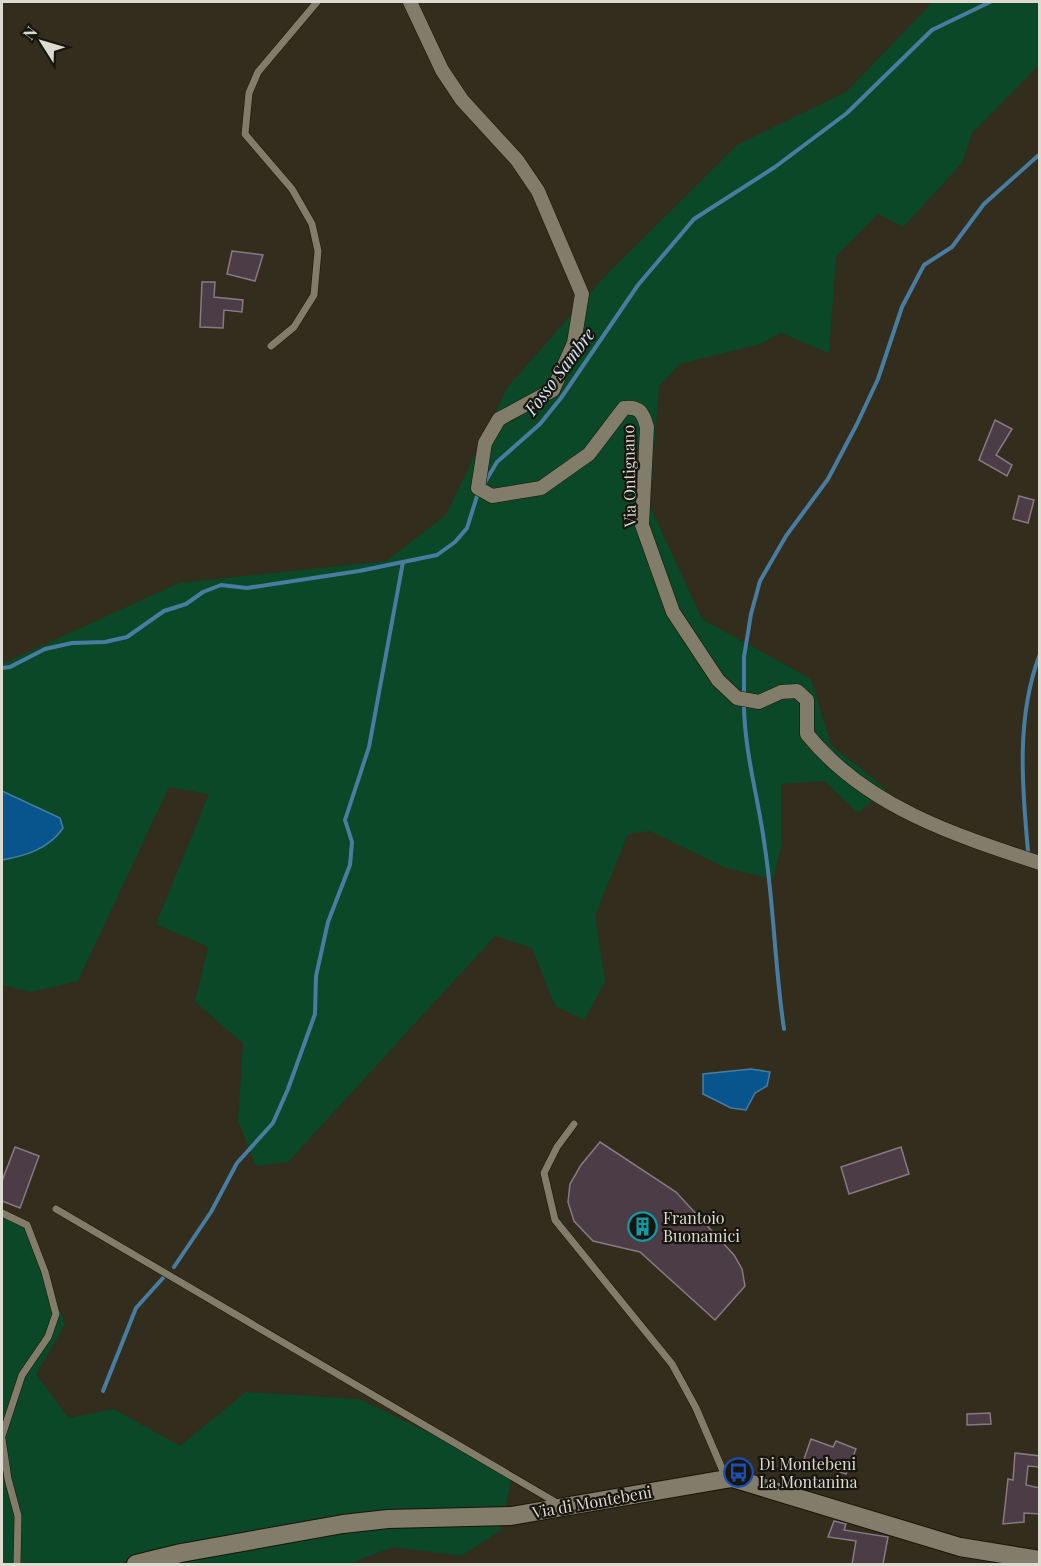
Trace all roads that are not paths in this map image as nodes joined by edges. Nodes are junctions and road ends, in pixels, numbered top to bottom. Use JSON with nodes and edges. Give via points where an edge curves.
{"nodes":[{"id":1,"x":317,"y":2,"type":"edge"},
{"id":2,"x":410,"y":2,"type":"edge"},
{"id":3,"x":271,"y":346,"type":"dead end"},
{"id":4,"x":1040,"y":863,"type":"edge"},
{"id":5,"x":574,"y":1124,"type":"dead end"},
{"id":6,"x":56,"y":1209,"type":"dead end"},
{"id":7,"x":2,"y":1213,"type":"edge"},
{"id":8,"x":2,"y":1437,"type":"edge"},
{"id":9,"x":726,"y":1478,"type":"junction"},
{"id":10,"x":565,"y":1508,"type":"junction"},
{"id":11,"x":1040,"y":1560,"type":"edge"},
{"id":12,"x":16,"y":1564,"type":"edge"},
{"id":13,"x":136,"y":1564,"type":"edge"}],
"edges":[{"from":1,"to":3,"type":"lane","via":[[258,72],[249,93],[245,134],[292,189],[312,225],[318,251],[314,295],[294,327]]},
{"from":2,"to":4,"type":"street","name":"Via Ontignano","via":[[442,70],[462,100],[517,160],[538,191],[582,294],[574,343],[553,390],[500,418],[485,443],[478,488],[492,496],[541,488],[589,454],[624,408],[634,407],[643,412],[648,427],[642,525],[673,612],[718,680],[737,698],[759,702],[781,692],[797,691],[807,700],[807,734],[822,754],[875,796],[956,835]]},
{"from":5,"to":9,"type":"lane","via":[[556,1147],[544,1173],[555,1220],[672,1364]]},
{"from":6,"to":10,"type":"lane"},
{"from":7,"to":8,"type":"lane","via":[[27,1225],[56,1314],[48,1337],[22,1375]]},
{"from":8,"to":12,"type":"lane","via":[[18,1516]]},
{"from":9,"to":10,"type":"street","name":"Via di Montebeni"},
{"from":9,"to":11,"type":"street","name":"Via di Montebeni","via":[[750,1482],[960,1548]]},
{"from":10,"to":13,"type":"street","name":"Via di Montebeni","via":[[511,1516],[388,1519]]}]}
